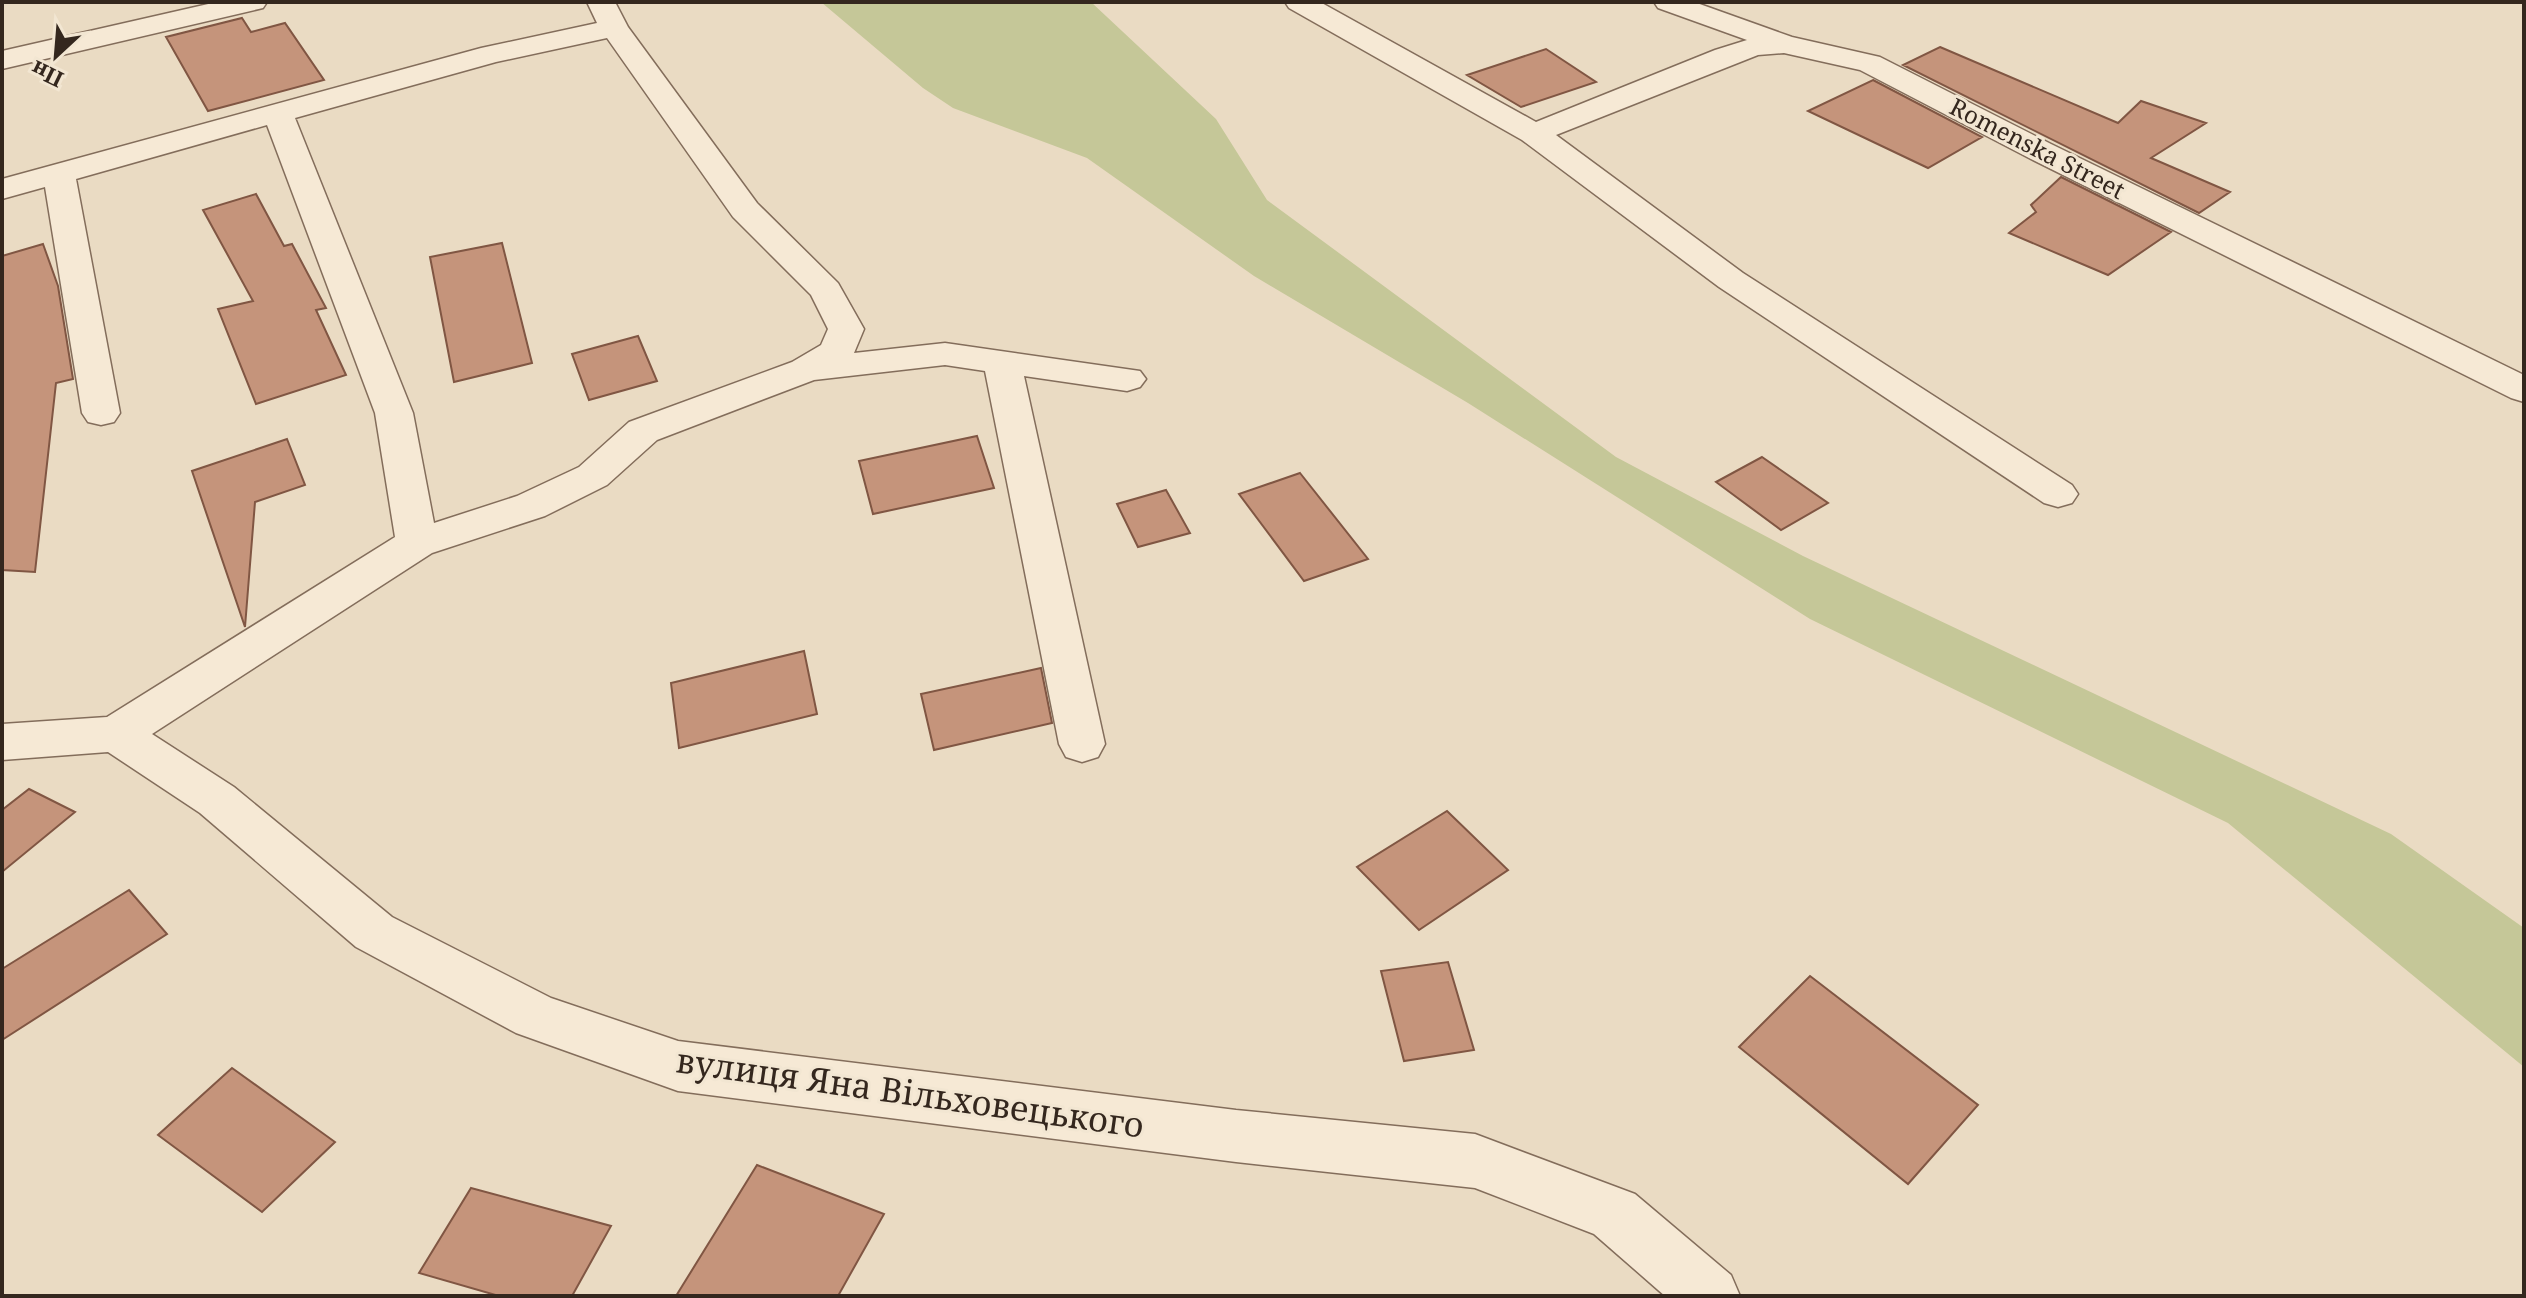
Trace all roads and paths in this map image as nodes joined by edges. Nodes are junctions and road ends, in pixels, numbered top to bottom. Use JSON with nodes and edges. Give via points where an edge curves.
{"nodes":[{"id":1,"x":253,"y":2,"type":"edge"},
{"id":2,"x":1299,"y":2,"type":"edge"},
{"id":3,"x":1668,"y":2,"type":"edge"},
{"id":4,"x":608,"y":15,"type":"edge"},
{"id":5,"x":1784,"y":44,"type":"junction"},
{"id":6,"x":2,"y":60,"type":"edge"},
{"id":7,"x":278,"y":113,"type":"junction"},
{"id":8,"x":1533,"y":133,"type":"junction"},
{"id":9,"x":59,"y":174,"type":"junction"},
{"id":10,"x":2,"y":189,"type":"edge"},
{"id":11,"x":1002,"y":362,"type":"junction"},
{"id":12,"x":805,"y":370,"type":"junction"},
{"id":13,"x":1127,"y":379,"type":"dead end"},
{"id":14,"x":2524,"y":390,"type":"edge"},
{"id":15,"x":101,"y":413,"type":"dead end"},
{"id":16,"x":2058,"y":494,"type":"dead end"},
{"id":17,"x":417,"y":543,"type":"junction"},
{"id":18,"x":116,"y":734,"type":"junction"},
{"id":19,"x":2,"y":742,"type":"edge"},
{"id":20,"x":1082,"y":744,"type":"dead end"},
{"id":21,"x":1710,"y":1296,"type":"edge"}],
"edges":[{"from":1,"to":6,"type":"street"},
{"from":2,"to":8,"type":"street"},
{"from":3,"to":5,"type":"street"},
{"from":4,"to":7,"type":"street","via":[[491,54]]},
{"from":4,"to":12,"type":"street","via":[[745,210],[826,290],[846,329],[837,351]]},
{"from":5,"to":8,"type":"street","name":"Romenska Street","via":[[1725,56]]},
{"from":5,"to":14,"type":"street","name":"Romenska Street","via":[[1870,63]]},
{"from":7,"to":9,"type":"street"},
{"from":7,"to":17,"type":"street","via":[[394,413]]},
{"from":8,"to":16,"type":"street","via":[[1731,280]]},
{"from":9,"to":10,"type":"street"},
{"from":9,"to":15,"type":"street"},
{"from":11,"to":12,"type":"street","via":[[945,354]]},
{"from":11,"to":13,"type":"street"},
{"from":11,"to":20,"type":"street"},
{"from":12,"to":17,"type":"street","via":[[643,431],[593,476],[531,506]]},
{"from":17,"to":18,"type":"street"},
{"from":18,"to":19,"type":"street"},
{"from":18,"to":21,"type":"street","name":"вулиця Яна Вільховецького","via":[[217,800],[374,932],[535,1016],[678,1066],[1475,1161],[1614,1214]]}]}
